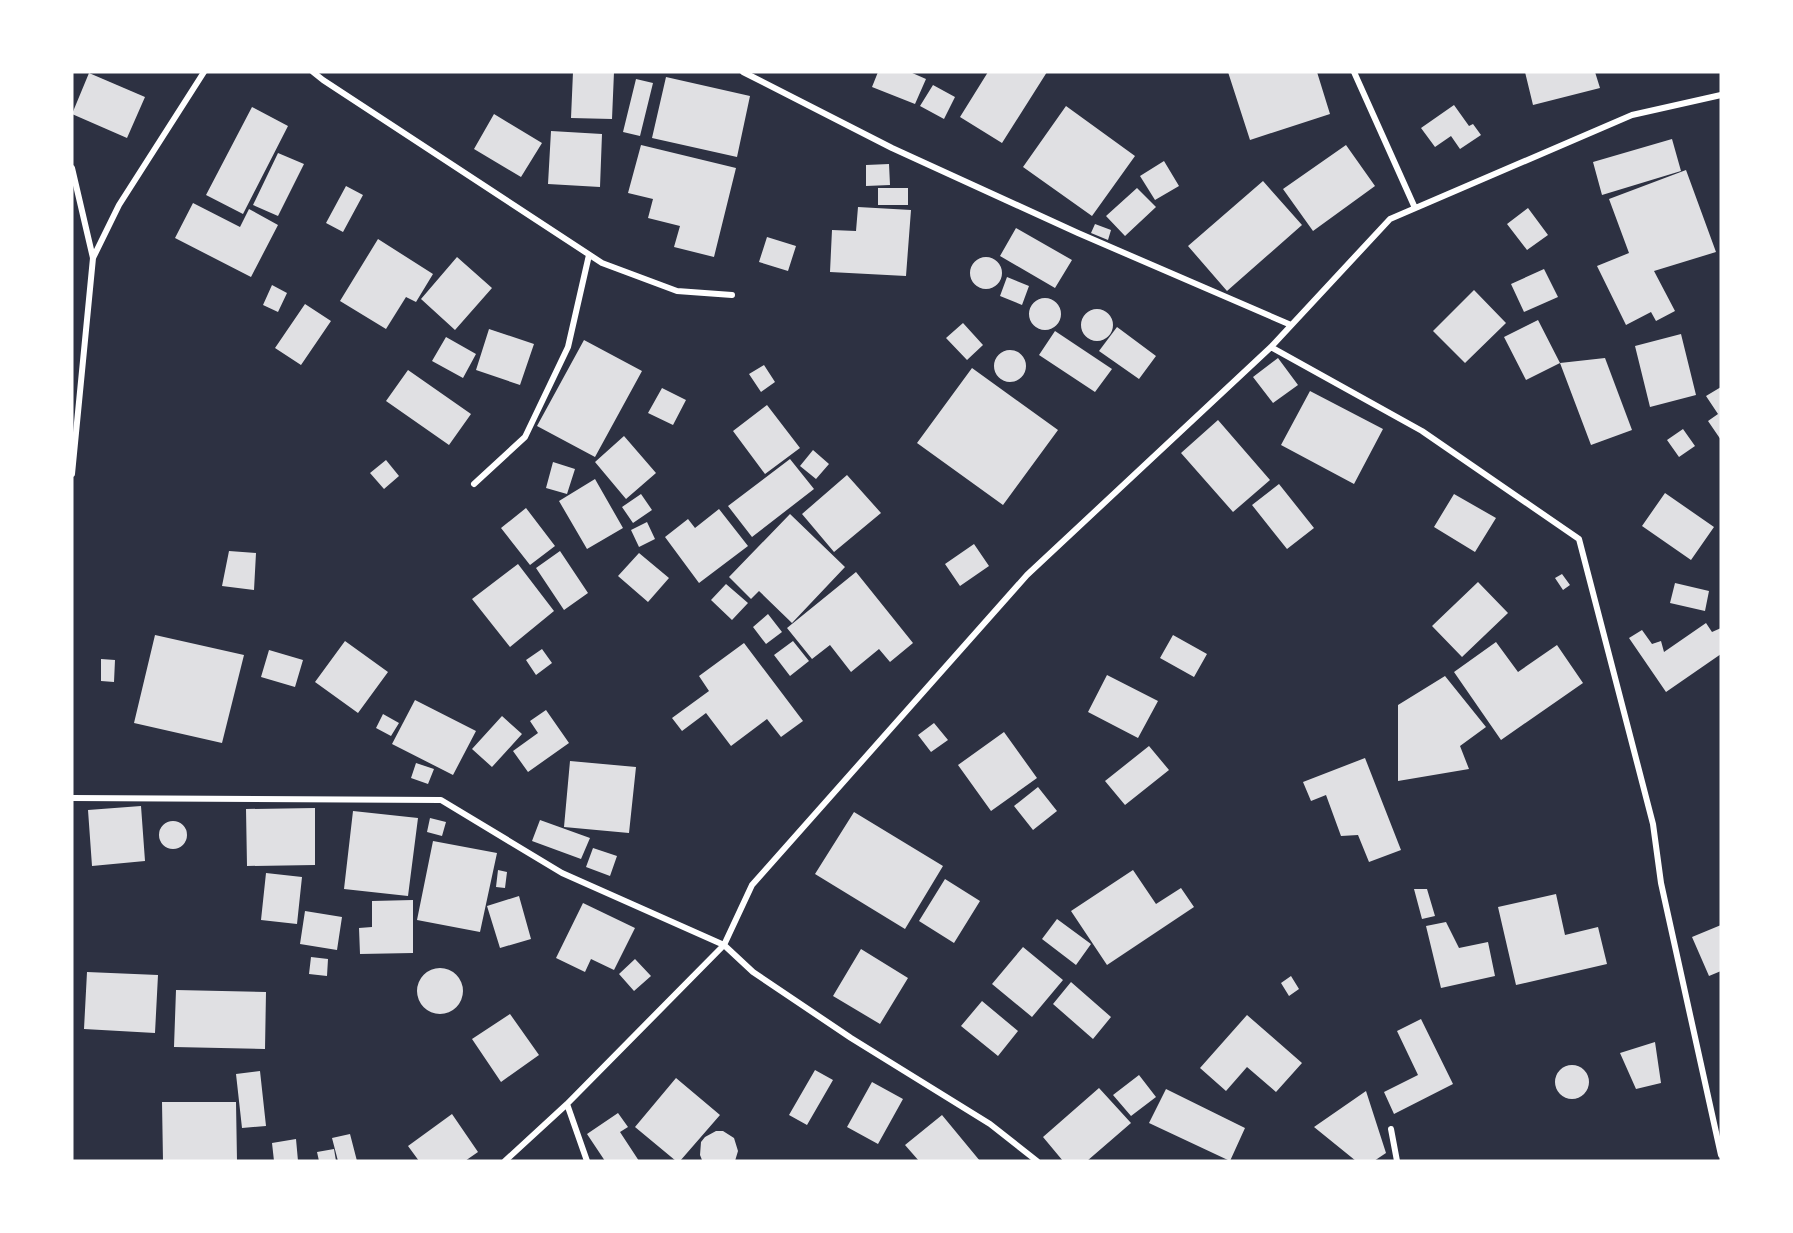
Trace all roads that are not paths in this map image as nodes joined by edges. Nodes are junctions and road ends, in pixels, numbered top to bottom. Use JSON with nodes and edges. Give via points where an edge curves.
{"nodes":[{"id":1,"x":204,"y":72,"type":"edge"},
{"id":2,"x":313,"y":72,"type":"edge"},
{"id":3,"x":743,"y":72,"type":"edge"},
{"id":4,"x":1354,"y":72,"type":"edge"},
{"id":5,"x":1721,"y":95,"type":"edge"},
{"id":6,"x":72,"y":168,"type":"edge"},
{"id":7,"x":1415,"y":207,"type":"junction"},
{"id":8,"x":589,"y":255,"type":"junction"},
{"id":9,"x":93,"y":258,"type":"junction"},
{"id":10,"x":732,"y":295,"type":"dead end"},
{"id":11,"x":1291,"y":325,"type":"junction"},
{"id":12,"x":1270,"y":347,"type":"junction"},
{"id":13,"x":72,"y":474,"type":"edge"},
{"id":14,"x":474,"y":484,"type":"dead end"},
{"id":15,"x":72,"y":798,"type":"edge"},
{"id":16,"x":724,"y":945,"type":"junction"},
{"id":17,"x":567,"y":1104,"type":"junction"},
{"id":18,"x":1390,"y":1129,"type":"dead end"},
{"id":19,"x":1721,"y":1155,"type":"edge"},
{"id":20,"x":505,"y":1161,"type":"edge"},
{"id":21,"x":587,"y":1161,"type":"edge"},
{"id":22,"x":1037,"y":1161,"type":"edge"},
{"id":23,"x":1397,"y":1161,"type":"edge"}],
"edges":[{"from":1,"to":9,"type":"street","via":[[119,205]]},
{"from":2,"to":8,"type":"street"},
{"from":3,"to":11,"type":"street","via":[[903,153]]},
{"from":4,"to":7,"type":"street"},
{"from":5,"to":7,"type":"street","via":[[1632,115]]},
{"from":6,"to":9,"type":"street"},
{"from":7,"to":11,"type":"street","via":[[1390,219]]},
{"from":8,"to":10,"type":"street","via":[[677,291]]},
{"from":8,"to":14,"type":"street","via":[[568,347],[525,437]]},
{"from":9,"to":13,"type":"street"},
{"from":11,"to":12,"type":"street"},
{"from":12,"to":16,"type":"street","via":[[1027,575],[752,885]]},
{"from":12,"to":19,"type":"street","via":[[1422,431],[1579,539],[1653,824],[1661,883]]},
{"from":15,"to":16,"type":"street","via":[[441,800],[562,873]]},
{"from":16,"to":17,"type":"street"},
{"from":16,"to":22,"type":"street","via":[[753,972],[990,1124]]},
{"from":17,"to":20,"type":"street"},
{"from":17,"to":21,"type":"street"},
{"from":18,"to":23,"type":"street"}]}
